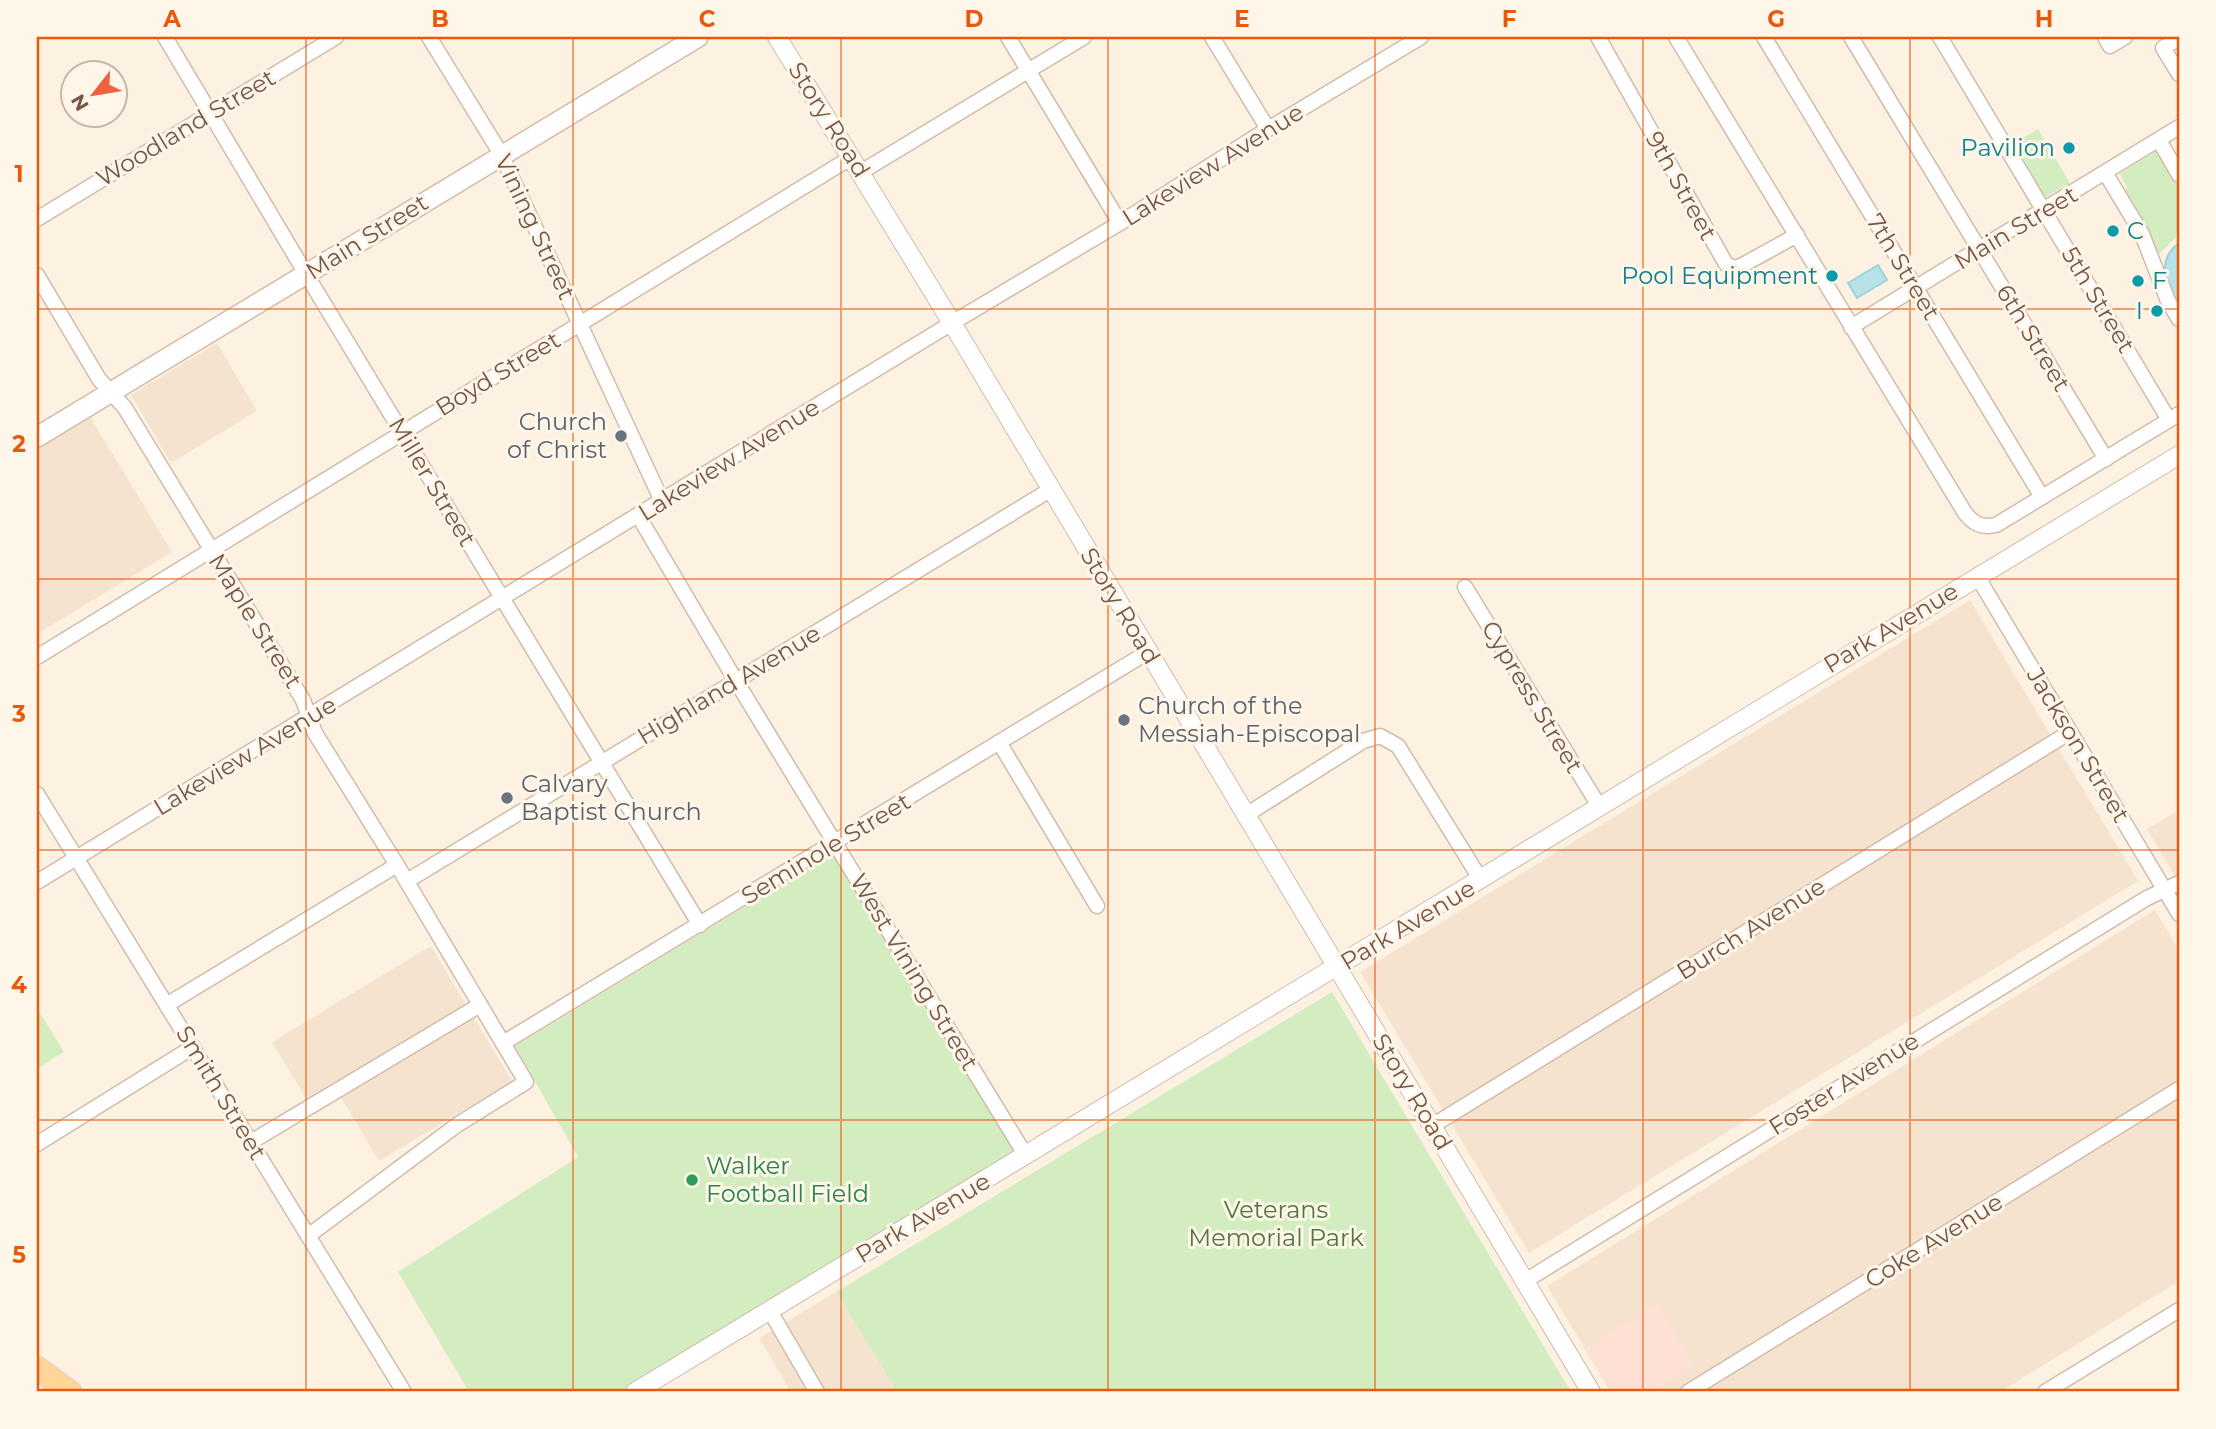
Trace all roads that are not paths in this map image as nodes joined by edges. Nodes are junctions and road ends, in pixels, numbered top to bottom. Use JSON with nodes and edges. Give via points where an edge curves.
{"nodes":[{"id":1,"x":165,"y":37,"type":"edge"},
{"id":2,"x":336,"y":37,"type":"edge"},
{"id":3,"x":429,"y":37,"type":"edge"},
{"id":4,"x":698,"y":37,"type":"edge"},
{"id":5,"x":777,"y":37,"type":"edge"},
{"id":6,"x":1008,"y":37,"type":"edge"},
{"id":7,"x":1084,"y":37,"type":"edge"},
{"id":8,"x":1212,"y":37,"type":"edge"},
{"id":9,"x":1421,"y":37,"type":"edge"},
{"id":10,"x":1598,"y":37,"type":"edge"},
{"id":11,"x":1676,"y":37,"type":"edge"},
{"id":12,"x":1764,"y":37,"type":"edge"},
{"id":13,"x":1851,"y":37,"type":"edge"},
{"id":14,"x":1940,"y":37,"type":"edge"},
{"id":15,"x":2125,"y":37,"type":"edge"},
{"id":16,"x":2179,"y":38,"type":"edge"},
{"id":17,"x":2107,"y":41,"type":"edge"},
{"id":18,"x":1028,"y":69,"type":"junction"},
{"id":19,"x":2179,"y":74,"type":"edge"},
{"id":20,"x":210,"y":113,"type":"junction"},
{"id":21,"x":2179,"y":127,"type":"edge"},
{"id":22,"x":1268,"y":129,"type":"junction"},
{"id":23,"x":2159,"y":140,"type":"junction"},
{"id":24,"x":501,"y":154,"type":"junction"},
{"id":25,"x":857,"y":164,"type":"junction"},
{"id":26,"x":2106,"y":174,"type":"junction"},
{"id":27,"x":2179,"y":175,"type":"edge"},
{"id":28,"x":2045,"y":211,"type":"junction"},
{"id":29,"x":37,"y":219,"type":"edge"},
{"id":30,"x":1120,"y":223,"type":"junction"},
{"id":31,"x":1797,"y":235,"type":"junction"},
{"id":32,"x":1980,"y":250,"type":"junction"},
{"id":33,"x":306,"y":274,"type":"junction"},
{"id":34,"x":37,"y":275,"type":"edge"},
{"id":35,"x":1916,"y":289,"type":"junction"},
{"id":36,"x":2179,"y":319,"type":"edge"},
{"id":37,"x":952,"y":323,"type":"junction"},
{"id":38,"x":581,"y":324,"type":"junction"},
{"id":39,"x":1851,"y":327,"type":"junction"},
{"id":40,"x":110,"y":392,"type":"junction"},
{"id":41,"x":2174,"y":417,"type":"edge"},
{"id":42,"x":401,"y":432,"type":"junction"},
{"id":43,"x":37,"y":437,"type":"edge"},
{"id":44,"x":2179,"y":455,"type":"edge"},
{"id":45,"x":2106,"y":459,"type":"junction"},
{"id":46,"x":1051,"y":490,"type":"junction"},
{"id":47,"x":2042,"y":497,"type":"junction"},
{"id":48,"x":662,"y":501,"type":"junction"},
{"id":49,"x":639,"y":517,"type":"junction"},
{"id":50,"x":211,"y":550,"type":"junction"},
{"id":51,"x":1976,"y":576,"type":"junction"},
{"id":52,"x":1465,"y":587,"type":"dead end"},
{"id":53,"x":503,"y":598,"type":"junction"},
{"id":54,"x":1147,"y":652,"type":"junction"},
{"id":55,"x":37,"y":657,"type":"edge"},
{"id":56,"x":736,"y":681,"type":"junction"},
{"id":57,"x":309,"y":717,"type":"junction"},
{"id":58,"x":2070,"y":732,"type":"junction"},
{"id":59,"x":999,"y":743,"type":"junction"},
{"id":60,"x":602,"y":762,"type":"junction"},
{"id":61,"x":37,"y":794,"type":"edge"},
{"id":62,"x":1599,"y":806,"type":"junction"},
{"id":63,"x":1246,"y":815,"type":"junction"},
{"id":64,"x":835,"y":843,"type":"junction"},
{"id":65,"x":76,"y":859,"type":"junction"},
{"id":66,"x":397,"y":865,"type":"junction"},
{"id":67,"x":1481,"y":880,"type":"junction"},
{"id":68,"x":407,"y":881,"type":"junction"},
{"id":69,"x":37,"y":882,"type":"edge"},
{"id":70,"x":2179,"y":883,"type":"edge"},
{"id":71,"x":2165,"y":890,"type":"junction"},
{"id":72,"x":1097,"y":906,"type":"dead end"},
{"id":73,"x":2179,"y":914,"type":"edge"},
{"id":74,"x":700,"y":926,"type":"junction"},
{"id":75,"x":1337,"y":967,"type":"junction"},
{"id":76,"x":168,"y":1004,"type":"junction"},
{"id":77,"x":481,"y":1005,"type":"junction"},
{"id":78,"x":503,"y":1043,"type":"junction"},
{"id":79,"x":193,"y":1047,"type":"junction"},
{"id":80,"x":2179,"y":1089,"type":"edge"},
{"id":81,"x":1432,"y":1126,"type":"junction"},
{"id":82,"x":251,"y":1142,"type":"junction"},
{"id":83,"x":37,"y":1144,"type":"edge"},
{"id":84,"x":1026,"y":1156,"type":"junction"},
{"id":85,"x":308,"y":1236,"type":"junction"},
{"id":86,"x":1525,"y":1281,"type":"junction"},
{"id":87,"x":2179,"y":1310,"type":"edge"},
{"id":88,"x":770,"y":1311,"type":"junction"},
{"id":89,"x":37,"y":1368,"type":"edge"},
{"id":90,"x":70,"y":1392,"type":"edge"},
{"id":91,"x":404,"y":1392,"type":"edge"},
{"id":92,"x":635,"y":1392,"type":"edge"},
{"id":93,"x":817,"y":1392,"type":"edge"},
{"id":94,"x":1591,"y":1392,"type":"edge"},
{"id":95,"x":1688,"y":1392,"type":"edge"},
{"id":96,"x":2045,"y":1392,"type":"edge"}],
"edges":[{"from":1,"to":20,"type":"street","name":"Miller Street"},
{"from":2,"to":20,"type":"street","name":"Woodland Street"},
{"from":3,"to":24,"type":"street","name":"Vining Street"},
{"from":4,"to":24,"type":"main road","name":"Main Street"},
{"from":5,"to":25,"type":"street","name":"Story Road"},
{"from":6,"to":18,"type":"street"},
{"from":7,"to":18,"type":"street","name":"Boyd Street"},
{"from":8,"to":22,"type":"street"},
{"from":9,"to":22,"type":"street","name":"Lakeview Avenue"},
{"from":10,"to":31,"type":"street","name":"9th Street","via":[[1726,264],[1741,266]]},
{"from":11,"to":31,"type":"street"},
{"from":12,"to":35,"type":"street","name":"7th Street"},
{"from":13,"to":32,"type":"street","name":"6th Street"},
{"from":14,"to":28,"type":"street","name":"5th Street"},
{"from":15,"to":17,"type":"street"},
{"from":16,"to":19,"type":"street","via":[[2163,48]]},
{"from":18,"to":25,"type":"street","name":"Boyd Street"},
{"from":18,"to":30,"type":"street"},
{"from":20,"to":29,"type":"street","name":"Woodland Street"},
{"from":20,"to":33,"type":"street","name":"Miller Street"},
{"from":21,"to":23,"type":"street","name":"Main Street"},
{"from":22,"to":30,"type":"street","name":"Lakeview Avenue"},
{"from":23,"to":26,"type":"street","name":"Main Street"},
{"from":23,"to":27,"type":"street"},
{"from":24,"to":33,"type":"main road","name":"Main Street"},
{"from":24,"to":38,"type":"street","name":"Vining Street"},
{"from":25,"to":37,"type":"street","name":"Story Road"},
{"from":25,"to":38,"type":"street","name":"Boyd Street"},
{"from":26,"to":28,"type":"street","name":"Main Street"},
{"from":26,"to":36,"type":"street","via":[[2142,234]]},
{"from":28,"to":32,"type":"street","name":"Main Street"},
{"from":28,"to":41,"type":"street","name":"5th Street"},
{"from":30,"to":37,"type":"street","name":"Lakeview Avenue"},
{"from":31,"to":39,"type":"street"},
{"from":32,"to":35,"type":"street","name":"Main Street"},
{"from":32,"to":45,"type":"street","name":"6th Street"},
{"from":33,"to":40,"type":"main road","name":"Main Street"},
{"from":33,"to":42,"type":"street","name":"Miller Street"},
{"from":34,"to":40,"type":"street","name":"Maple Street"},
{"from":35,"to":39,"type":"street","name":"Main Street"},
{"from":35,"to":47,"type":"street","name":"7th Street"},
{"from":37,"to":46,"type":"street","name":"Story Road"},
{"from":37,"to":48,"type":"street","name":"Lakeview Avenue"},
{"from":38,"to":42,"type":"street","name":"Boyd Street"},
{"from":38,"to":48,"type":"street","name":"Vining Street"},
{"from":39,"to":47,"type":"street","via":[[1971,521],[1979,526],[1996,525]]},
{"from":40,"to":43,"type":"main road","name":"Main Street"},
{"from":40,"to":50,"type":"street","name":"Maple Street","via":[[125,408]]},
{"from":41,"to":45,"type":"street"},
{"from":42,"to":50,"type":"street","name":"Boyd Street"},
{"from":42,"to":53,"type":"street","name":"Miller Street"},
{"from":44,"to":51,"type":"street","name":"Park Avenue"},
{"from":45,"to":47,"type":"street"},
{"from":46,"to":54,"type":"street","name":"Story Road"},
{"from":46,"to":56,"type":"street","name":"Highland Avenue"},
{"from":48,"to":49,"type":"street","name":"Lakeview Avenue"},
{"from":49,"to":53,"type":"street","name":"Lakeview Avenue"},
{"from":49,"to":56,"type":"street"},
{"from":50,"to":55,"type":"street","name":"Boyd Street"},
{"from":50,"to":57,"type":"street","name":"Maple Street"},
{"from":51,"to":58,"type":"street","name":"Jackson Street"},
{"from":51,"to":62,"type":"street","name":"Park Avenue"},
{"from":52,"to":62,"type":"street","name":"Cypress Street"},
{"from":53,"to":57,"type":"street","name":"Lakeview Avenue"},
{"from":53,"to":60,"type":"street","name":"Miller Street"},
{"from":54,"to":59,"type":"street","name":"Seminole Street"},
{"from":54,"to":63,"type":"street","name":"Story Road"},
{"from":56,"to":60,"type":"street","name":"Highland Avenue"},
{"from":56,"to":64,"type":"street","name":"West Vining Street"},
{"from":57,"to":65,"type":"street","name":"Lakeview Avenue"},
{"from":57,"to":66,"type":"street","name":"Maple Street","via":[[314,733]]},
{"from":58,"to":71,"type":"street","name":"Jackson Street"},
{"from":58,"to":81,"type":"street","name":"Burch Avenue"},
{"from":59,"to":64,"type":"street","name":"Seminole Street"},
{"from":59,"to":72,"type":"street"},
{"from":60,"to":68,"type":"street","name":"Highland Avenue"},
{"from":60,"to":74,"type":"street","name":"Miller Street"},
{"from":61,"to":65,"type":"street","name":"Smith Street"},
{"from":62,"to":67,"type":"street","name":"Park Avenue"},
{"from":63,"to":67,"type":"street","via":[[1363,741],[1380,736],[1398,746]]},
{"from":63,"to":75,"type":"street","name":"Story Road"},
{"from":64,"to":74,"type":"street","name":"Seminole Street"},
{"from":64,"to":84,"type":"street","name":"West Vining Street"},
{"from":65,"to":69,"type":"street","name":"Lakeview Avenue"},
{"from":65,"to":76,"type":"street","name":"Smith Street"},
{"from":66,"to":68,"type":"street","name":"Maple Street"},
{"from":66,"to":76,"type":"street"},
{"from":67,"to":75,"type":"street","name":"Park Avenue"},
{"from":68,"to":77,"type":"street","name":"Maple Street"},
{"from":70,"to":71,"type":"street","name":"Foster Avenue"},
{"from":71,"to":73,"type":"street","name":"Jackson Street"},
{"from":71,"to":86,"type":"street","name":"Foster Avenue"},
{"from":74,"to":78,"type":"street","name":"Seminole Street"},
{"from":75,"to":81,"type":"street","name":"Story Road"},
{"from":75,"to":84,"type":"street","name":"Park Avenue"},
{"from":76,"to":79,"type":"street","name":"Smith Street"},
{"from":77,"to":78,"type":"street","name":"Maple Street"},
{"from":77,"to":82,"type":"street"},
{"from":78,"to":85,"type":"street","name":"Maple Street","via":[[526,1082],[457,1125]]},
{"from":79,"to":82,"type":"street","name":"Smith Street"},
{"from":79,"to":83,"type":"street"},
{"from":80,"to":95,"type":"street","name":"Coke Avenue"},
{"from":81,"to":86,"type":"street","name":"Story Road"},
{"from":82,"to":85,"type":"street","name":"Smith Street"},
{"from":84,"to":88,"type":"street","name":"Park Avenue"},
{"from":85,"to":91,"type":"street","name":"Smith Street"},
{"from":86,"to":94,"type":"street","name":"Story Road"},
{"from":87,"to":96,"type":"street"},
{"from":88,"to":92,"type":"street","name":"Park Avenue"},
{"from":88,"to":93,"type":"street"},
{"from":89,"to":90,"type":"main road"}]}
